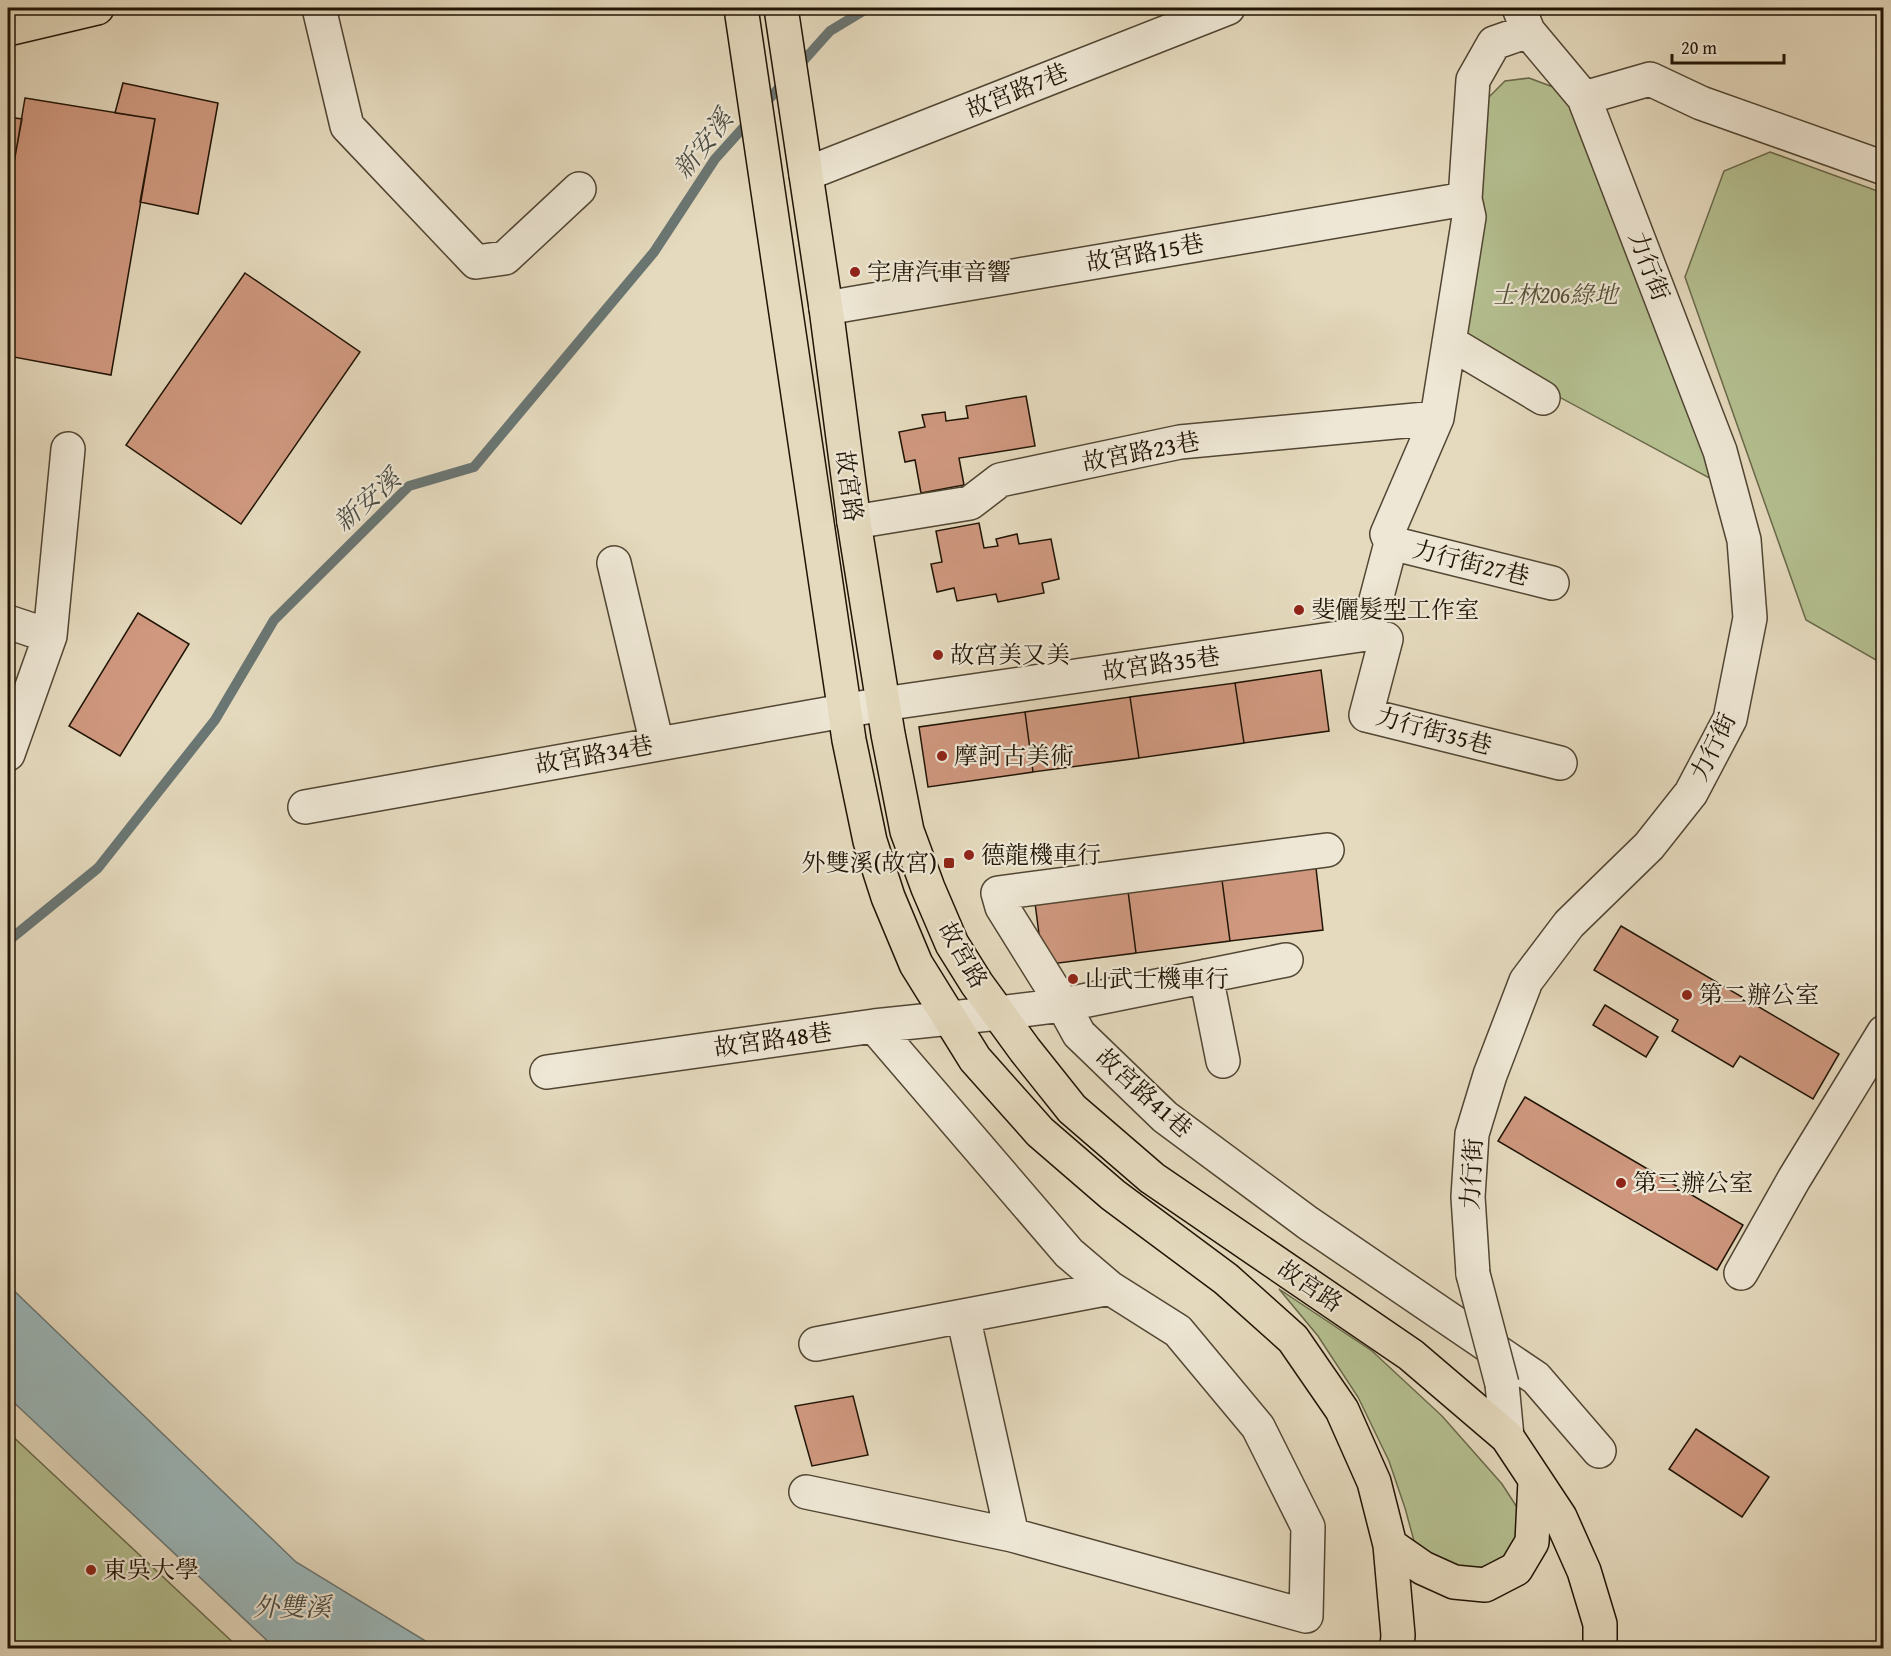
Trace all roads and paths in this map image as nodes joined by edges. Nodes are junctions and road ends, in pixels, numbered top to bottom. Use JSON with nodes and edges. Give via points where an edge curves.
{"nodes":[{"id":1,"x":97,"y":8,"type":"edge"},
{"id":2,"x":319,"y":8,"type":"edge"},
{"id":3,"x":741,"y":8,"type":"edge"},
{"id":4,"x":781,"y":8,"type":"edge"},
{"id":5,"x":1228,"y":8,"type":"edge"},
{"id":6,"x":1524,"y":20,"type":"edge"},
{"id":7,"x":8,"y":29,"type":"edge"},
{"id":8,"x":1584,"y":98,"type":"junction"},
{"id":9,"x":1884,"y":168,"type":"edge"},
{"id":10,"x":806,"y":174,"type":"junction"},
{"id":11,"x":579,"y":189,"type":"dead end"},
{"id":12,"x":1465,"y":199,"type":"junction"},
{"id":13,"x":826,"y":308,"type":"junction"},
{"id":14,"x":1449,"y":342,"type":"junction"},
{"id":15,"x":1543,"y":398,"type":"dead end"},
{"id":16,"x":1437,"y":418,"type":"junction"},
{"id":17,"x":68,"y":449,"type":"dead end"},
{"id":18,"x":854,"y":522,"type":"junction"},
{"id":19,"x":1391,"y":543,"type":"junction"},
{"id":20,"x":614,"y":563,"type":"dead end"},
{"id":21,"x":1552,"y":583,"type":"dead end"},
{"id":22,"x":8,"y":622,"type":"edge"},
{"id":23,"x":1367,"y":634,"type":"junction"},
{"id":24,"x":51,"y":636,"type":"junction"},
{"id":25,"x":883,"y":704,"type":"junction"},
{"id":26,"x":845,"y":711,"type":"junction"},
{"id":27,"x":657,"y":744,"type":"junction"},
{"id":28,"x":8,"y":754,"type":"edge"},
{"id":29,"x":1560,"y":763,"type":"dead end"},
{"id":30,"x":305,"y":807,"type":"dead end"},
{"id":31,"x":1327,"y":850,"type":"dead end"},
{"id":32,"x":1286,"y":960,"type":"dead end"},
{"id":33,"x":1206,"y":976,"type":"junction"},
{"id":34,"x":1063,"y":1005,"type":"junction"},
{"id":35,"x":999,"y":1013,"type":"junction"},
{"id":36,"x":949,"y":1017,"type":"junction"},
{"id":37,"x":874,"y":1026,"type":"junction"},
{"id":38,"x":1884,"y":1032,"type":"edge"},
{"id":39,"x":1223,"y":1061,"type":"dead end"},
{"id":40,"x":547,"y":1072,"type":"dead end"},
{"id":41,"x":1741,"y":1273,"type":"dead end"},
{"id":42,"x":1110,"y":1288,"type":"junction"},
{"id":43,"x":963,"y":1316,"type":"junction"},
{"id":44,"x":816,"y":1344,"type":"dead end"},
{"id":45,"x":1507,"y":1437,"type":"junction"},
{"id":46,"x":1599,"y":1451,"type":"dead end"},
{"id":47,"x":1535,"y":1481,"type":"junction"},
{"id":48,"x":806,"y":1491,"type":"dead end"},
{"id":49,"x":1012,"y":1535,"type":"junction"},
{"id":50,"x":1390,"y":1545,"type":"junction"},
{"id":51,"x":1397,"y":1648,"type":"edge"},
{"id":52,"x":1600,"y":1648,"type":"edge"}],
"edges":[{"from":1,"to":7,"type":"main road"},
{"from":2,"to":11,"type":"street","via":[[347,126],[476,262],[505,258]]},
{"from":3,"to":26,"type":"main road","name":"故宮路"},
{"from":4,"to":10,"type":"main road","name":"故宮路"},
{"from":5,"to":10,"type":"street","name":"故宮路7巷"},
{"from":6,"to":8,"type":"street","name":"力行街"},
{"from":6,"to":12,"type":"street","name":"力行街","via":[[1494,43],[1473,80]]},
{"from":8,"to":9,"type":"street","via":[[1650,79],[1701,103]]},
{"from":8,"to":45,"type":"street","name":"力行街","bridge":true,"via":[[1720,451],[1744,540],[1750,618],[1730,719],[1691,793],[1649,846],[1569,924],[1526,981],[1472,1134],[1468,1197],[1473,1274],[1502,1384]]},
{"from":10,"to":13,"type":"main road","name":"故宮路"},
{"from":12,"to":13,"type":"street","name":"故宮路15巷"},
{"from":12,"to":14,"type":"street","name":"力行街","via":[[1469,217]]},
{"from":13,"to":18,"type":"main road","name":"故宮路"},
{"from":14,"to":15,"type":"street"},
{"from":14,"to":16,"type":"street","name":"力行街"},
{"from":16,"to":18,"type":"street","name":"故宮路23巷","via":[[1180,442],[1000,480],[970,503]]},
{"from":16,"to":19,"type":"street","name":"力行街","via":[[1387,534]]},
{"from":17,"to":24,"type":"street"},
{"from":18,"to":25,"type":"main road","name":"故宮路"},
{"from":19,"to":21,"type":"street","name":"力行街27巷"},
{"from":19,"to":23,"type":"street","name":"力行街"},
{"from":20,"to":27,"type":"street"},
{"from":22,"to":24,"type":"street"},
{"from":23,"to":25,"type":"street","name":"故宮路35巷"},
{"from":23,"to":29,"type":"street","name":"力行街35巷","via":[[1386,639],[1366,716]]},
{"from":24,"to":28,"type":"street"},
{"from":25,"to":26,"type":"street","name":"故宮路34巷"},
{"from":25,"to":35,"type":"main road","name":"故宮路","via":[[908,831],[928,888],[952,944]]},
{"from":26,"to":27,"type":"street","name":"故宮路34巷"},
{"from":26,"to":36,"type":"main road","name":"故宮路","via":[[870,841],[888,897],[916,964]]},
{"from":27,"to":30,"type":"street","name":"故宮路34巷"},
{"from":31,"to":34,"type":"street","name":"故宮路41巷","via":[[998,893],[1002,907]]},
{"from":32,"to":33,"type":"street","name":"故宮路48巷"},
{"from":33,"to":34,"type":"street","name":"故宮路48巷"},
{"from":33,"to":39,"type":"street"},
{"from":34,"to":35,"type":"street","name":"故宮路48巷"},
{"from":34,"to":46,"type":"street","name":"故宮路41巷","via":[[1079,1034],[1165,1117],[1308,1223],[1536,1378]]},
{"from":35,"to":36,"type":"street","name":"故宮路48巷"},
{"from":35,"to":45,"type":"main road","name":"故宮路","via":[[1072,1109],[1152,1178],[1411,1355]]},
{"from":36,"to":37,"type":"street","name":"故宮路48巷"},
{"from":36,"to":50,"type":"main road","name":"故宮路","via":[[975,1059],[1040,1132],[1113,1195],[1226,1279],[1293,1339],[1341,1410],[1374,1482]]},
{"from":37,"to":40,"type":"street","name":"故宮路48巷"},
{"from":37,"to":42,"type":"street","via":[[1069,1253]]},
{"from":38,"to":41,"type":"street"},
{"from":42,"to":43,"type":"street"},
{"from":42,"to":49,"type":"street","via":[[1178,1330],[1258,1427],[1308,1527],[1306,1616]]},
{"from":43,"to":44,"type":"street"},
{"from":43,"to":49,"type":"street"},
{"from":45,"to":47,"type":"main road","name":"故宮路"},
{"from":47,"to":50,"type":"main road","via":[[1532,1542],[1516,1569],[1485,1585],[1454,1582],[1423,1568]]},
{"from":47,"to":52,"type":"main road","name":"故宮路","via":[[1560,1517],[1584,1571],[1600,1624]]},
{"from":48,"to":49,"type":"street"},
{"from":50,"to":51,"type":"main road","name":"故宮路"}]}
